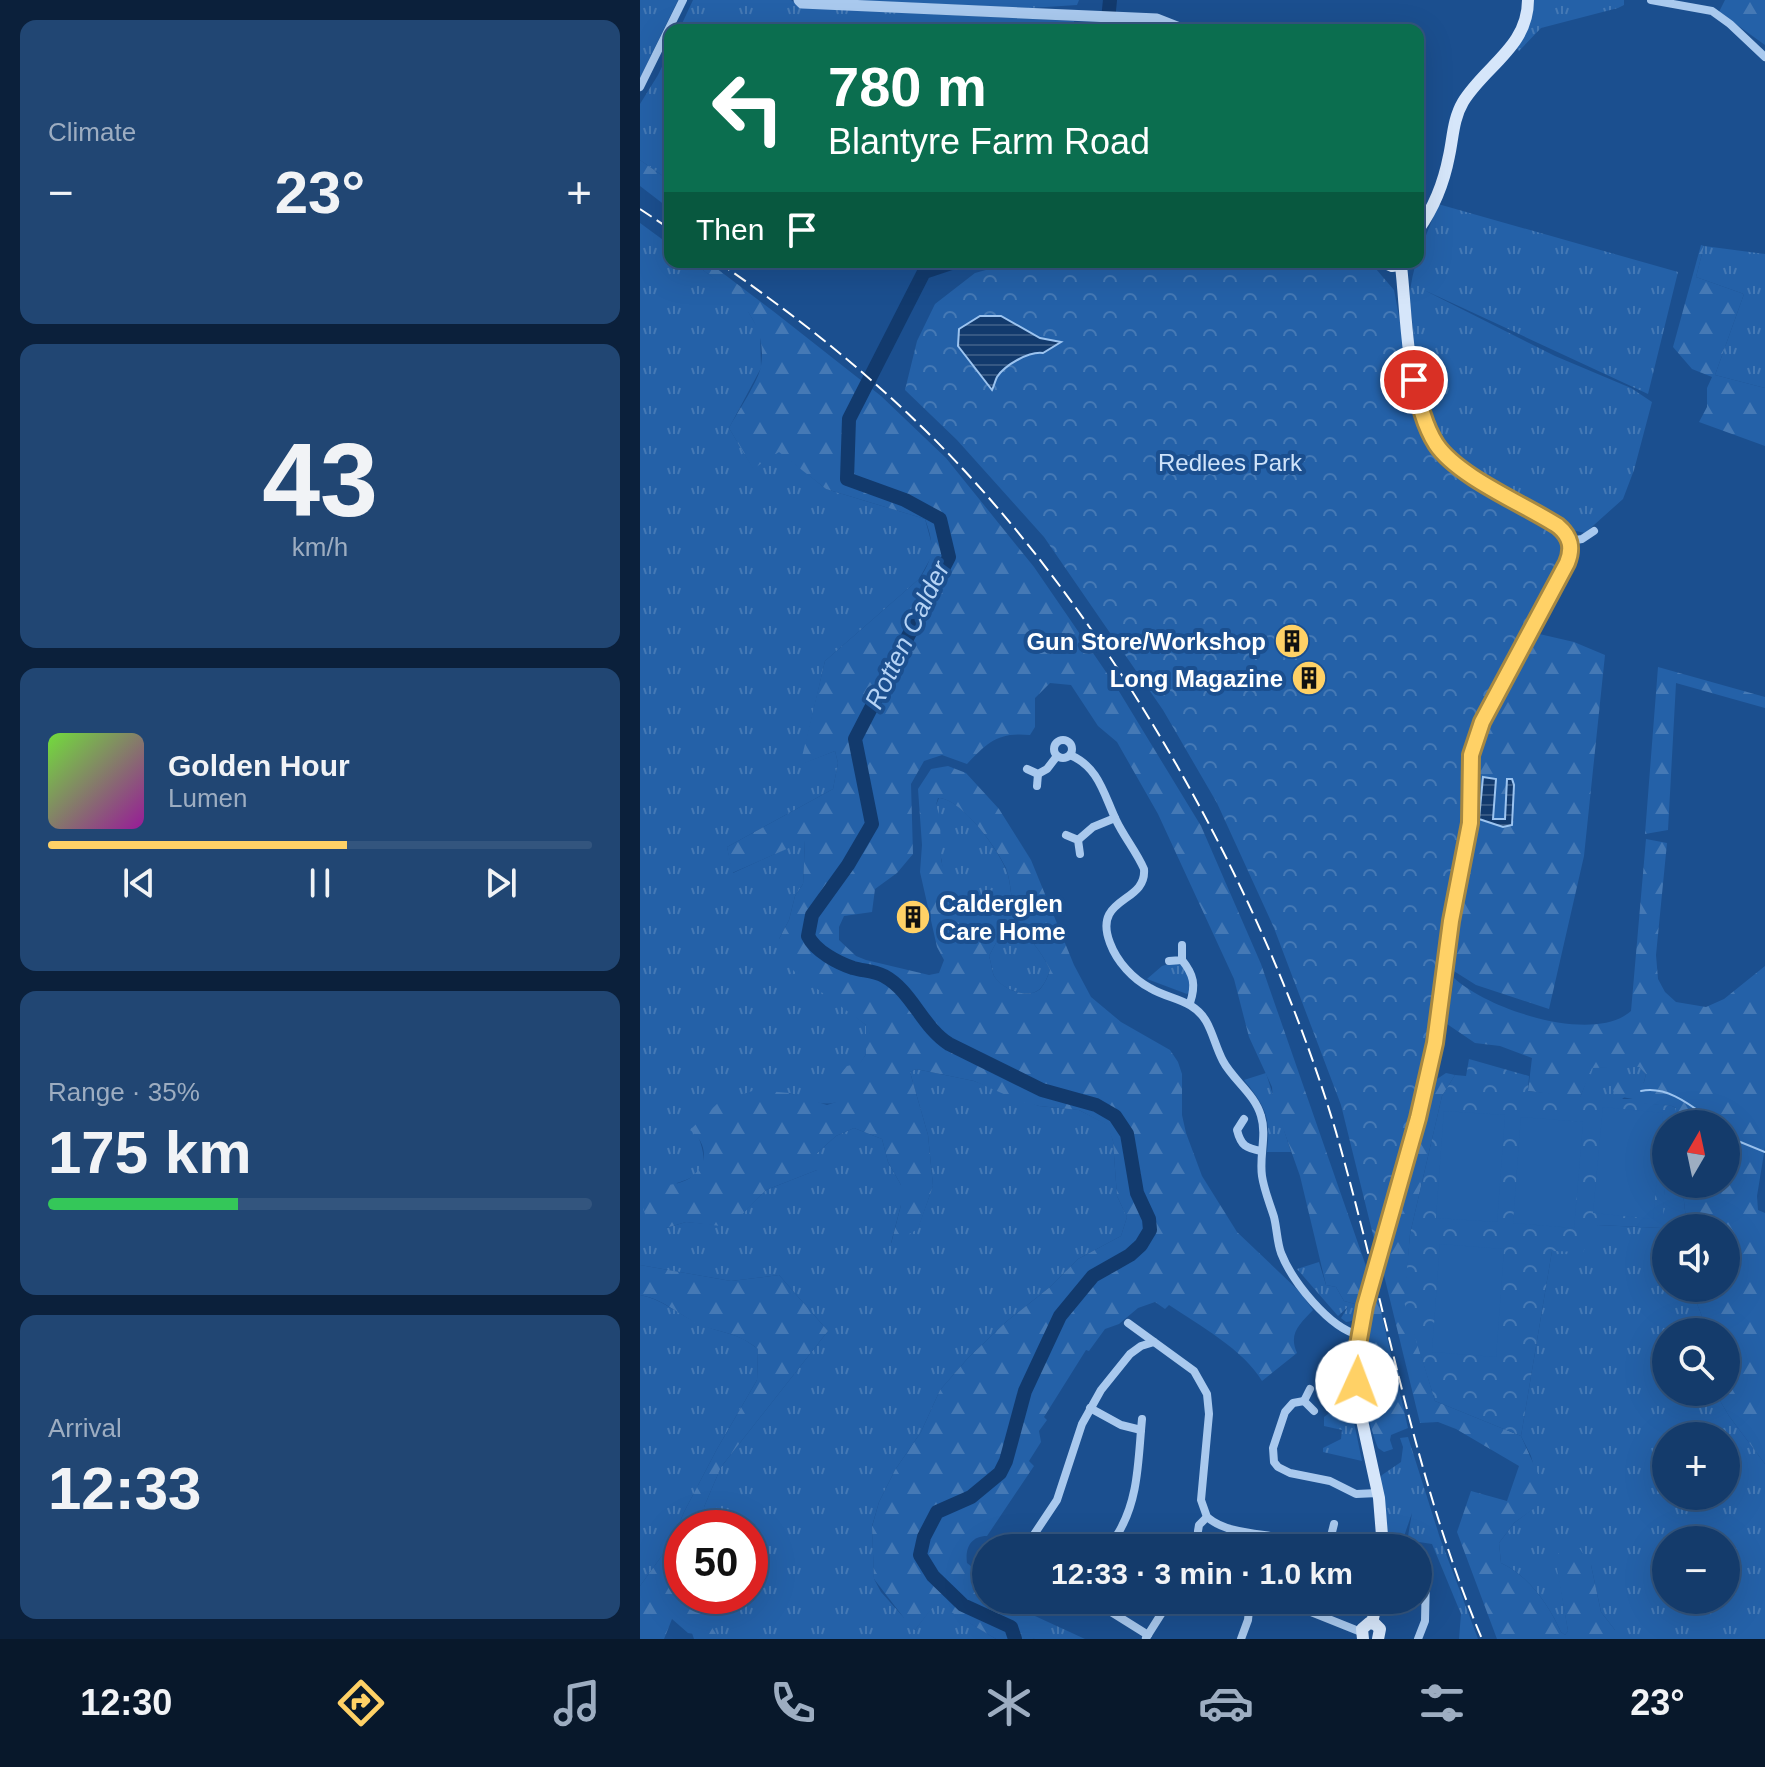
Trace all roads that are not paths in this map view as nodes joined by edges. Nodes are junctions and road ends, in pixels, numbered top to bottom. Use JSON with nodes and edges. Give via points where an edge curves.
{"nodes":[{"id":1,"x":683,"y":0,"type":"edge"},
{"id":2,"x":799,"y":0,"type":"edge"},
{"id":3,"x":1528,"y":0,"type":"edge"},
{"id":4,"x":1651,"y":0,"type":"edge"},
{"id":5,"x":671,"y":24,"type":"edge"},
{"id":6,"x":1170,"y":24,"type":"edge"},
{"id":7,"x":664,"y":38,"type":"edge"},
{"id":8,"x":1765,"y":57,"type":"edge"},
{"id":9,"x":640,"y":87,"type":"edge"},
{"id":10,"x":1424,"y":218,"type":"edge"},
{"id":11,"x":1405,"y":268,"type":"edge"},
{"id":12,"x":1594,"y":531,"type":"dead end"},
{"id":13,"x":1570,"y":541,"type":"junction"},
{"id":14,"x":1070,"y":755,"type":"junction"},
{"id":15,"x":1057,"y":756,"type":"junction"},
{"id":16,"x":1027,"y":769,"type":"dead end"},
{"id":17,"x":1038,"y":774,"type":"junction"},
{"id":18,"x":1037,"y":786,"type":"dead end"},
{"id":19,"x":1115,"y":818,"type":"junction"},
{"id":20,"x":1066,"y":835,"type":"dead end"},
{"id":21,"x":1078,"y":840,"type":"junction"},
{"id":22,"x":1080,"y":854,"type":"dead end"},
{"id":23,"x":1182,"y":945,"type":"dead end"},
{"id":24,"x":1182,"y":960,"type":"junction"},
{"id":25,"x":1169,"y":961,"type":"dead end"},
{"id":26,"x":1190,"y":1003,"type":"junction"},
{"id":27,"x":1244,"y":1119,"type":"dead end"},
{"id":28,"x":1225,"y":1126,"type":"dead end"},
{"id":29,"x":1237,"y":1130,"type":"junction"},
{"id":30,"x":1261,"y":1151,"type":"junction"},
{"id":31,"x":1128,"y":1323,"type":"dead end"},
{"id":32,"x":1359,"y":1335,"type":"junction"},
{"id":33,"x":1154,"y":1342,"type":"junction"},
{"id":34,"x":1310,"y":1389,"type":"dead end"},
{"id":35,"x":1304,"y":1401,"type":"junction"},
{"id":36,"x":1090,"y":1408,"type":"junction"},
{"id":37,"x":1314,"y":1411,"type":"dead end"},
{"id":38,"x":1142,"y":1419,"type":"dead end"},
{"id":39,"x":1141,"y":1430,"type":"junction"},
{"id":40,"x":1378,"y":1493,"type":"junction"},
{"id":41,"x":1207,"y":1517,"type":"junction"},
{"id":42,"x":1334,"y":1524,"type":"dead end"},
{"id":43,"x":1198,"y":1531,"type":"dead end"},
{"id":44,"x":1035,"y":1534,"type":"edge"},
{"id":45,"x":1118,"y":1534,"type":"edge"},
{"id":46,"x":1263,"y":1534,"type":"edge"},
{"id":47,"x":1332,"y":1534,"type":"edge"},
{"id":48,"x":1382,"y":1534,"type":"edge"},
{"id":49,"x":1112,"y":1614,"type":"edge"},
{"id":50,"x":1161,"y":1614,"type":"edge"},
{"id":51,"x":1249,"y":1614,"type":"edge"},
{"id":52,"x":1315,"y":1614,"type":"edge"},
{"id":53,"x":1374,"y":1614,"type":"edge"},
{"id":54,"x":1425,"y":1614,"type":"edge"},
{"id":55,"x":1372,"y":1623,"type":"junction"},
{"id":56,"x":1362,"y":1635,"type":"edge"},
{"id":57,"x":1146,"y":1637,"type":"edge"},
{"id":58,"x":1383,"y":1638,"type":"edge"},
{"id":59,"x":1241,"y":1639,"type":"edge"},
{"id":60,"x":1418,"y":1639,"type":"edge"}],
"edges":[{"from":1,"to":5,"type":"street"},
{"from":2,"to":6,"type":"street","via":[[1157,19]]},
{"from":3,"to":10,"type":"main road","via":[[1519,36],[1460,107],[1443,180]]},
{"from":4,"to":8,"type":"street","via":[[1712,11]]},
{"from":7,"to":9,"type":"street"},
{"from":11,"to":13,"type":"main road","via":[[1414,380],[1436,443],[1457,466],[1558,526]]},
{"from":12,"to":13,"type":"street"},
{"from":13,"to":32,"type":"main road","via":[[1567,563],[1472,748],[1470,823],[1435,1043]]},
{"from":14,"to":15,"type":"street"},
{"from":14,"to":15,"type":"street","via":[[1071,744],[1062,740],[1054,747]]},
{"from":14,"to":19,"type":"street","via":[[1101,782]]},
{"from":15,"to":17,"type":"street"},
{"from":16,"to":17,"type":"street"},
{"from":17,"to":18,"type":"street"},
{"from":19,"to":21,"type":"street"},
{"from":19,"to":26,"type":"street","via":[[1145,878],[1110,911],[1110,943],[1136,979]]},
{"from":20,"to":21,"type":"street"},
{"from":21,"to":22,"type":"street"},
{"from":23,"to":24,"type":"street"},
{"from":24,"to":25,"type":"street"},
{"from":24,"to":26,"type":"street","via":[[1194,979]]},
{"from":26,"to":30,"type":"street","via":[[1206,1021],[1223,1061],[1257,1105]]},
{"from":27,"to":29,"type":"street"},
{"from":28,"to":29,"type":"street"},
{"from":29,"to":30,"type":"street","via":[[1241,1144]]},
{"from":30,"to":32,"type":"street","via":[[1262,1177],[1281,1252],[1292,1274],[1326,1314]]},
{"from":31,"to":33,"type":"street"},
{"from":32,"to":40,"type":"main road","via":[[1358,1402]]},
{"from":33,"to":36,"type":"street","via":[[1130,1354]]},
{"from":33,"to":41,"type":"street","via":[[1194,1371],[1207,1394],[1201,1500]]},
{"from":34,"to":35,"type":"street"},
{"from":35,"to":37,"type":"street"},
{"from":35,"to":40,"type":"street","via":[[1285,1412],[1273,1448],[1278,1467],[1356,1494]]},
{"from":36,"to":39,"type":"street"},
{"from":36,"to":44,"type":"street","via":[[1057,1500]]},
{"from":38,"to":39,"type":"street"},
{"from":39,"to":45,"type":"street","via":[[1133,1500]]},
{"from":40,"to":48,"type":"main road"},
{"from":41,"to":43,"type":"street"},
{"from":41,"to":46,"type":"street","via":[[1226,1528]]},
{"from":42,"to":47,"type":"street"},
{"from":49,"to":57,"type":"street"},
{"from":50,"to":57,"type":"street"},
{"from":51,"to":59,"type":"street"},
{"from":52,"to":56,"type":"street"},
{"from":53,"to":55,"type":"main road"},
{"from":54,"to":60,"type":"street"},
{"from":55,"to":56,"type":"main road"},
{"from":55,"to":58,"type":"main road"}]}
